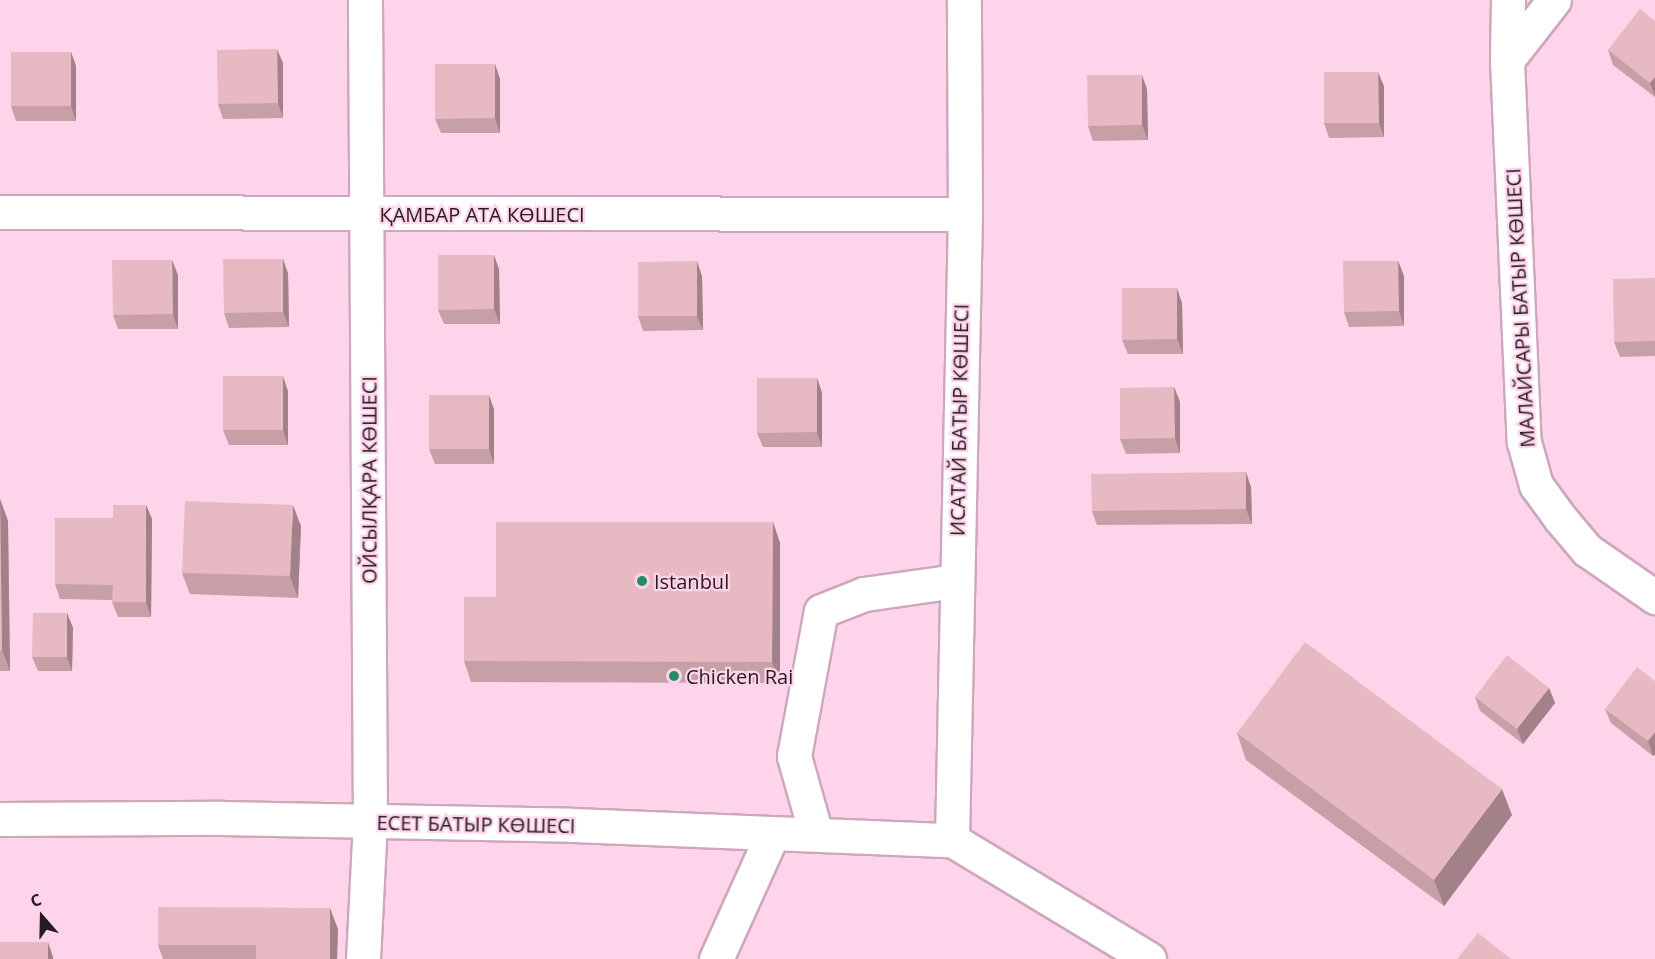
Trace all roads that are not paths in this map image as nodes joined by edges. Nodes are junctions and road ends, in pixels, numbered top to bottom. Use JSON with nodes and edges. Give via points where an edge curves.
{"nodes":[{"id":1,"x":365,"y":0,"type":"edge"},
{"id":2,"x":964,"y":0,"type":"edge"},
{"id":3,"x":1508,"y":0,"type":"edge"},
{"id":4,"x":1554,"y":0,"type":"edge"},
{"id":5,"x":1507,"y":60,"type":"junction"},
{"id":6,"x":0,"y":212,"type":"edge"},
{"id":7,"x":368,"y":214,"type":"junction"},
{"id":8,"x":964,"y":214,"type":"junction"},
{"id":9,"x":955,"y":581,"type":"junction"},
{"id":10,"x":1655,"y":597,"type":"edge"},
{"id":11,"x":0,"y":819,"type":"edge"},
{"id":12,"x":370,"y":822,"type":"junction"},
{"id":13,"x":816,"y":834,"type":"junction"},
{"id":14,"x":772,"y":835,"type":"junction"},
{"id":15,"x":952,"y":840,"type":"junction"},
{"id":16,"x":363,"y":959,"type":"edge"},
{"id":17,"x":716,"y":959,"type":"edge"},
{"id":18,"x":1149,"y":959,"type":"edge"}],
"edges":[{"from":1,"to":7,"type":"street","name":"ОЙСЫЛҚАРА КӨШЕСІ"},
{"from":2,"to":8,"type":"street","name":"ИСАТАЙ БАТЫР КӨШЕСІ"},
{"from":3,"to":5,"type":"street","name":"МАЛАЙСАРЫ БАТЫР КӨШЕСІ"},
{"from":4,"to":5,"type":"street"},
{"from":5,"to":10,"type":"street","name":"МАЛАЙСАРЫ БАТЫР КӨШЕСІ","via":[[1524,442],[1536,485],[1560,518],[1587,549]]},
{"from":6,"to":7,"type":"street","name":"ҚАМБАР АТА КӨШЕСІ"},
{"from":7,"to":8,"type":"street","name":"ҚАМБАР АТА КӨШЕСІ"},
{"from":7,"to":12,"type":"street","name":"ОЙСЫЛҚАРА КӨШЕСІ"},
{"from":8,"to":9,"type":"street","name":"ИСАТАЙ БАТЫР КӨШЕСІ"},
{"from":9,"to":13,"type":"street","via":[[864,594],[821,611],[794,756]]},
{"from":9,"to":15,"type":"street","name":"ИСАТАЙ БАТЫР КӨШЕСІ"},
{"from":11,"to":12,"type":"street","name":"ЕСЕТ БАТЫР КӨШЕСІ"},
{"from":12,"to":14,"type":"street","name":"ЕСЕТ БАТЫР КӨШЕСІ","via":[[572,825]]},
{"from":12,"to":16,"type":"street","name":"ОЙСЫЛҚАРА КӨШЕСІ"},
{"from":13,"to":14,"type":"street","name":"ЕСЕТ БАТЫР КӨШЕСІ"},
{"from":13,"to":15,"type":"street","name":"ЕСЕТ БАТЫР КӨШЕСІ"},
{"from":14,"to":17,"type":"street"},
{"from":15,"to":18,"type":"street"}]}
